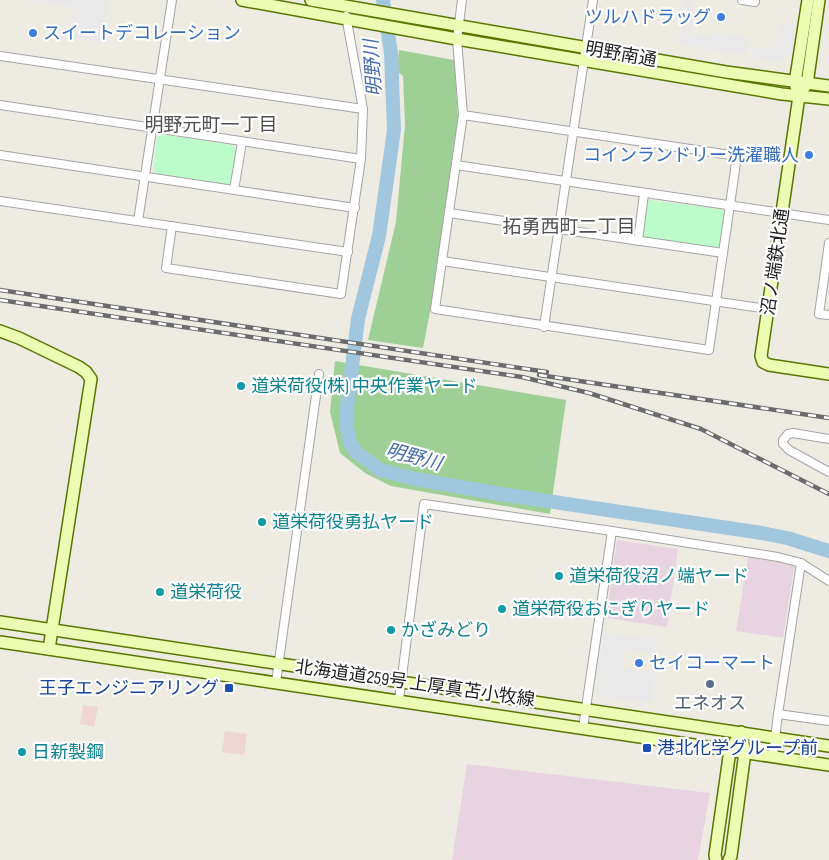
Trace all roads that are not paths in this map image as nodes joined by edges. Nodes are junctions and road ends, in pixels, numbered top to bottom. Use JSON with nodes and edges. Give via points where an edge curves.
{"nodes":[{"id":1,"x":172,"y":0,"type":"edge"},
{"id":2,"x":242,"y":0,"type":"edge"},
{"id":3,"x":311,"y":0,"type":"edge"},
{"id":4,"x":462,"y":0,"type":"edge"},
{"id":5,"x":593,"y":0,"type":"edge"},
{"id":6,"x":742,"y":0,"type":"edge"},
{"id":7,"x":755,"y":0,"type":"edge"},
{"id":8,"x":808,"y":0,"type":"edge"},
{"id":9,"x":819,"y":0,"type":"edge"},
{"id":10,"x":347,"y":4,"type":"edge"},
{"id":11,"x":352,"y":20,"type":"junction"},
{"id":12,"x":458,"y":26,"type":"junction"},
{"id":13,"x":457,"y":39,"type":"junction"},
{"id":14,"x":586,"y":48,"type":"junction"},
{"id":15,"x":0,"y":56,"type":"edge"},
{"id":16,"x":584,"y":60,"type":"junction"},
{"id":17,"x":159,"y":79,"type":"junction"},
{"id":18,"x":801,"y":83,"type":"junction"},
{"id":19,"x":829,"y":86,"type":"edge"},
{"id":20,"x":799,"y":96,"type":"junction"},
{"id":21,"x":829,"y":98,"type":"edge"},
{"id":22,"x":0,"y":105,"type":"edge"},
{"id":23,"x":363,"y":109,"type":"junction"},
{"id":24,"x":463,"y":115,"type":"junction"},
{"id":25,"x":152,"y":128,"type":"junction"},
{"id":26,"x":573,"y":133,"type":"junction"},
{"id":27,"x":242,"y":142,"type":"junction"},
{"id":28,"x":0,"y":154,"type":"edge"},
{"id":29,"x":361,"y":159,"type":"junction"},
{"id":30,"x":456,"y":165,"type":"junction"},
{"id":31,"x":144,"y":177,"type":"junction"},
{"id":32,"x":566,"y":182,"type":"junction"},
{"id":33,"x":234,"y":190,"type":"junction"},
{"id":34,"x":644,"y":194,"type":"junction"},
{"id":35,"x":0,"y":201,"type":"edge"},
{"id":36,"x":730,"y":206,"type":"junction"},
{"id":37,"x":355,"y":208,"type":"junction"},
{"id":38,"x":449,"y":213,"type":"junction"},
{"id":39,"x":782,"y":214,"type":"junction"},
{"id":40,"x":829,"y":220,"type":"edge"},
{"id":41,"x":138,"y":221,"type":"junction"},
{"id":42,"x":172,"y":226,"type":"junction"},
{"id":43,"x":559,"y":229,"type":"junction"},
{"id":44,"x":638,"y":241,"type":"junction"},
{"id":45,"x":829,"y":243,"type":"edge"},
{"id":46,"x":348,"y":252,"type":"junction"},
{"id":47,"x":723,"y":253,"type":"junction"},
{"id":48,"x":442,"y":261,"type":"junction"},
{"id":49,"x":551,"y":277,"type":"junction"},
{"id":50,"x":715,"y":302,"type":"junction"},
{"id":51,"x":767,"y":310,"type":"junction"},
{"id":52,"x":829,"y":315,"type":"edge"},
{"id":53,"x":544,"y":327,"type":"junction"},
{"id":54,"x":0,"y":331,"type":"edge"},
{"id":55,"x":318,"y":374,"type":"dead end"},
{"id":56,"x":829,"y":374,"type":"edge"},
{"id":57,"x":829,"y":439,"type":"edge"},
{"id":58,"x":829,"y":472,"type":"edge"},
{"id":59,"x":612,"y":531,"type":"junction"},
{"id":60,"x":801,"y":563,"type":"junction"},
{"id":61,"x":829,"y":581,"type":"edge"},
{"id":62,"x":0,"y":622,"type":"edge"},
{"id":63,"x":51,"y":630,"type":"junction"},
{"id":64,"x":0,"y":642,"type":"edge"},
{"id":65,"x":49,"y":649,"type":"junction"},
{"id":66,"x":279,"y":664,"type":"junction"},
{"id":67,"x":276,"y":682,"type":"junction"},
{"id":68,"x":402,"y":682,"type":"junction"},
{"id":69,"x":399,"y":700,"type":"junction"},
{"id":70,"x":586,"y":708,"type":"junction"},
{"id":71,"x":778,"y":714,"type":"junction"},
{"id":72,"x":829,"y":721,"type":"edge"},
{"id":73,"x":583,"y":728,"type":"junction"},
{"id":74,"x":741,"y":732,"type":"junction"},
{"id":75,"x":776,"y":737,"type":"junction"},
{"id":76,"x":829,"y":746,"type":"edge"},
{"id":77,"x":730,"y":750,"type":"junction"},
{"id":78,"x":745,"y":752,"type":"junction"},
{"id":79,"x":773,"y":756,"type":"junction"},
{"id":80,"x":829,"y":765,"type":"edge"},
{"id":81,"x":731,"y":859,"type":"edge"},
{"id":82,"x":716,"y":860,"type":"edge"}],
"edges":[{"from":1,"to":17,"type":"street"},
{"from":2,"to":11,"type":"street"},
{"from":3,"to":10,"type":"street"},
{"from":4,"to":12,"type":"street"},
{"from":5,"to":14,"type":"street"},
{"from":6,"to":7,"type":"street"},
{"from":8,"to":18,"type":"street"},
{"from":9,"to":18,"type":"street"},
{"from":10,"to":11,"type":"street"},
{"from":10,"to":12,"type":"street","name":"明野南通"},
{"from":11,"to":13,"type":"street","name":"明野南通"},
{"from":11,"to":23,"type":"street"},
{"from":12,"to":13,"type":"street"},
{"from":12,"to":14,"type":"street","name":"明野南通"},
{"from":13,"to":16,"type":"street","name":"明野南通"},
{"from":13,"to":24,"type":"street"},
{"from":14,"to":16,"type":"street"},
{"from":14,"to":18,"type":"street","name":"明野南通"},
{"from":15,"to":17,"type":"street"},
{"from":16,"to":20,"type":"street","name":"明野南通"},
{"from":16,"to":26,"type":"street"},
{"from":17,"to":23,"type":"street"},
{"from":17,"to":25,"type":"street"},
{"from":18,"to":19,"type":"street","name":"明野南通"},
{"from":18,"to":20,"type":"street"},
{"from":20,"to":21,"type":"street","name":"明野南通"},
{"from":20,"to":39,"type":"street","name":"沼ノ端鉄北通"},
{"from":22,"to":25,"type":"street"},
{"from":23,"to":29,"type":"street"},
{"from":24,"to":26,"type":"street"},
{"from":24,"to":30,"type":"street"},
{"from":25,"to":27,"type":"street"},
{"from":25,"to":31,"type":"street"},
{"from":26,"to":32,"type":"street"},
{"from":26,"to":36,"type":"street","via":[[737,156]]},
{"from":27,"to":29,"type":"street"},
{"from":27,"to":33,"type":"street"},
{"from":28,"to":31,"type":"street"},
{"from":29,"to":37,"type":"street"},
{"from":30,"to":32,"type":"street"},
{"from":30,"to":38,"type":"street"},
{"from":31,"to":33,"type":"street"},
{"from":31,"to":41,"type":"street"},
{"from":32,"to":34,"type":"street"},
{"from":32,"to":43,"type":"street"},
{"from":33,"to":37,"type":"street"},
{"from":34,"to":36,"type":"street"},
{"from":34,"to":44,"type":"street"},
{"from":35,"to":41,"type":"street"},
{"from":36,"to":39,"type":"street"},
{"from":36,"to":47,"type":"street"},
{"from":37,"to":46,"type":"street"},
{"from":38,"to":43,"type":"street"},
{"from":38,"to":48,"type":"street"},
{"from":39,"to":40,"type":"street"},
{"from":39,"to":51,"type":"street","name":"沼ノ端鉄北通"},
{"from":41,"to":42,"type":"street"},
{"from":42,"to":46,"type":"street"},
{"from":42,"to":46,"type":"street","via":[[166,268],[341,294]]},
{"from":43,"to":44,"type":"street"},
{"from":43,"to":49,"type":"street"},
{"from":44,"to":47,"type":"street"},
{"from":45,"to":52,"type":"street","via":[[819,314]]},
{"from":47,"to":50,"type":"street"},
{"from":48,"to":49,"type":"street"},
{"from":48,"to":53,"type":"street","via":[[435,310]]},
{"from":49,"to":50,"type":"street"},
{"from":49,"to":53,"type":"street"},
{"from":50,"to":51,"type":"street"},
{"from":50,"to":53,"type":"street","via":[[709,350]]},
{"from":51,"to":56,"type":"street","name":"沼ノ端鉄北通","via":[[763,362]]},
{"from":54,"to":63,"type":"street","via":[[79,367],[91,379]]},
{"from":55,"to":66,"type":"street"},
{"from":57,"to":58,"type":"street","via":[[793,434],[785,436],[783,444],[788,450]]},
{"from":59,"to":60,"type":"street"},
{"from":59,"to":68,"type":"street","via":[[424,504]]},
{"from":59,"to":70,"type":"street"},
{"from":60,"to":61,"type":"street"},
{"from":60,"to":71,"type":"street"},
{"from":62,"to":63,"type":"street","name":"北海道道259号 上厚真苫小牧線"},
{"from":63,"to":65,"type":"street"},
{"from":63,"to":66,"type":"street","name":"北海道道259号 上厚真苫小牧線"},
{"from":64,"to":65,"type":"street","name":"北海道道259号 上厚真苫小牧線"},
{"from":65,"to":67,"type":"street","name":"北海道道259号 上厚真苫小牧線"},
{"from":66,"to":67,"type":"street"},
{"from":66,"to":68,"type":"street","name":"北海道道259号 上厚真苫小牧線"},
{"from":67,"to":69,"type":"street","name":"北海道道259号 上厚真苫小牧線"},
{"from":68,"to":69,"type":"street"},
{"from":68,"to":70,"type":"street","name":"北海道道259号 上厚真苫小牧線"},
{"from":69,"to":73,"type":"street","name":"北海道道259号 上厚真苫小牧線"},
{"from":70,"to":73,"type":"street"},
{"from":70,"to":74,"type":"street","name":"北海道道259号 上厚真苫小牧線"},
{"from":71,"to":72,"type":"street"},
{"from":71,"to":75,"type":"street"},
{"from":73,"to":77,"type":"street","name":"北海道道259号 上厚真苫小牧線"},
{"from":74,"to":75,"type":"street","name":"北海道道259号 上厚真苫小牧線"},
{"from":74,"to":77,"type":"street"},
{"from":74,"to":78,"type":"street"},
{"from":75,"to":76,"type":"street","name":"北海道道259号 上厚真苫小牧線"},
{"from":75,"to":79,"type":"street"},
{"from":77,"to":78,"type":"street","name":"北海道道259号 上厚真苫小牧線"},
{"from":77,"to":82,"type":"street"},
{"from":78,"to":79,"type":"street","name":"北海道道259号 上厚真苫小牧線"},
{"from":78,"to":81,"type":"street"},
{"from":79,"to":80,"type":"street","name":"北海道道259号 上厚真苫小牧線"}]}
